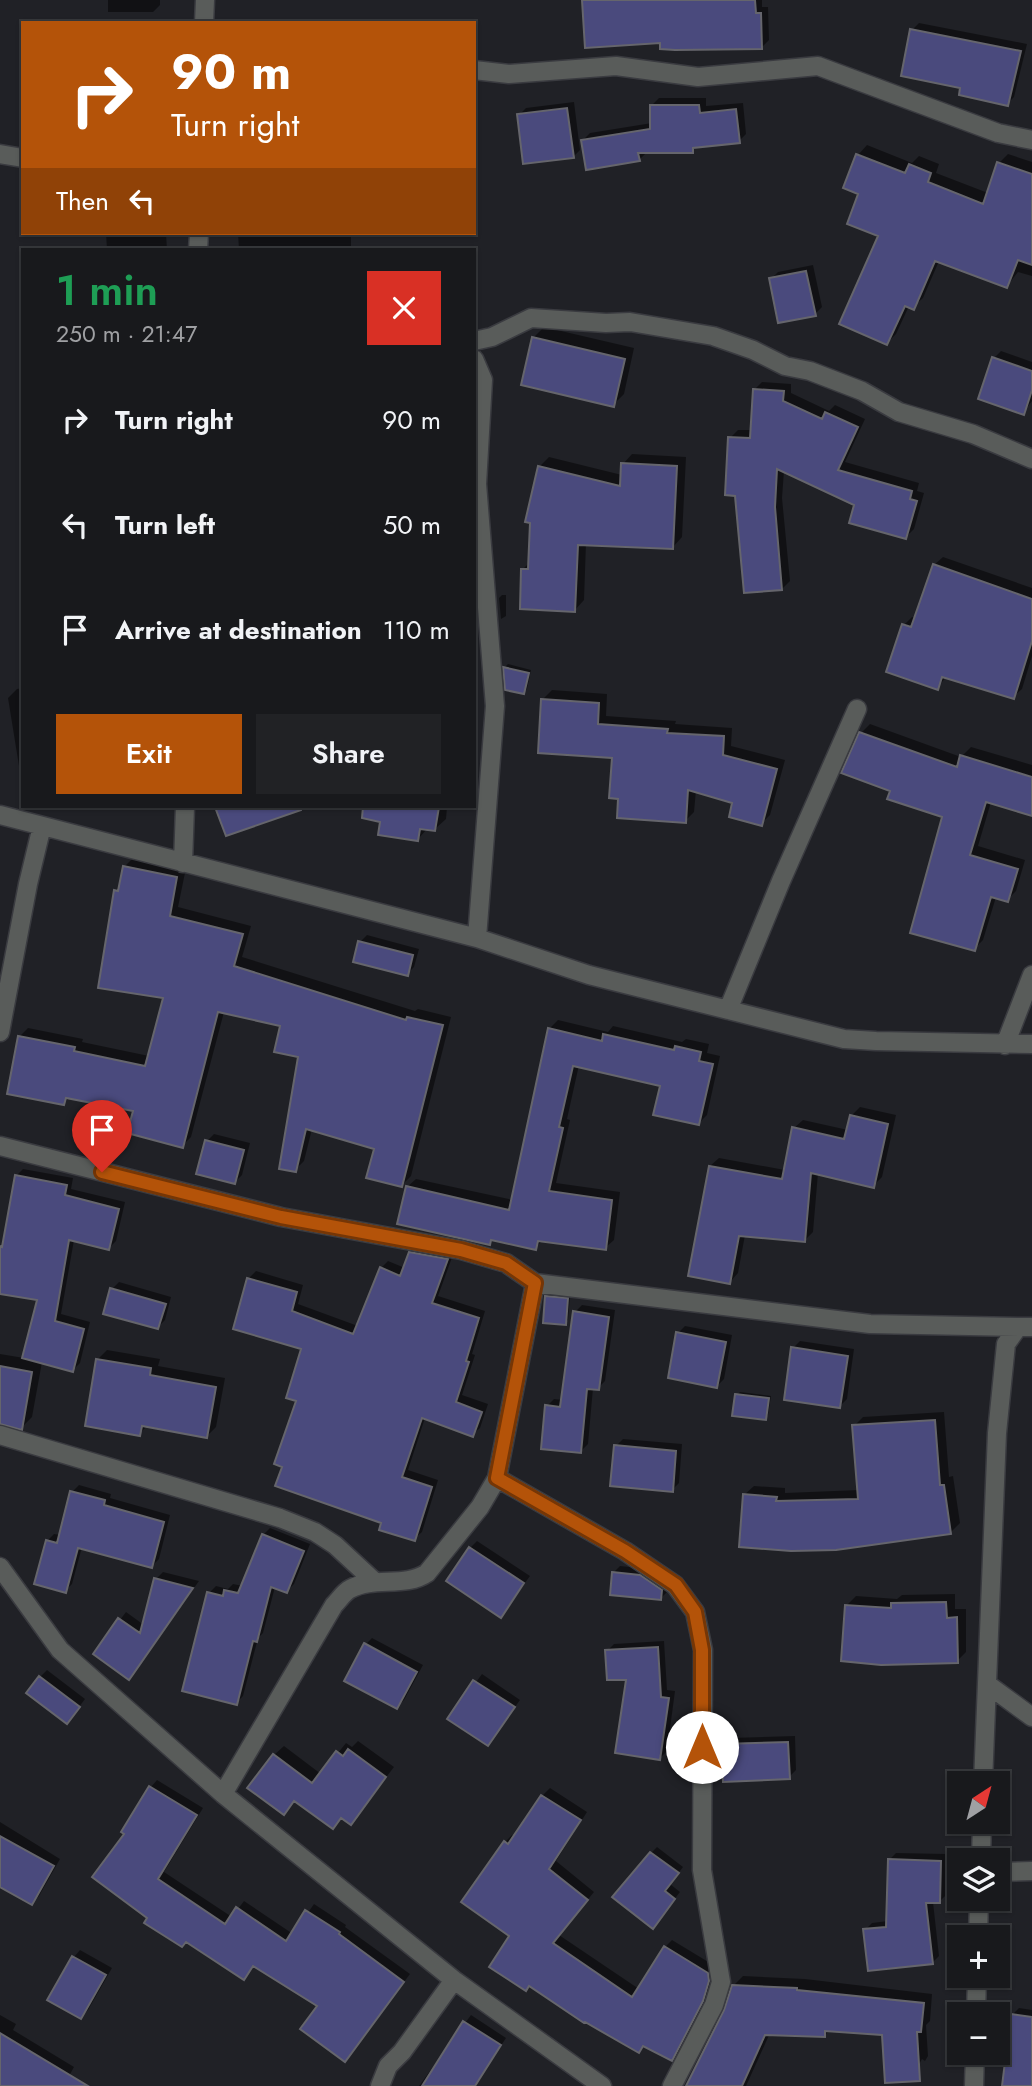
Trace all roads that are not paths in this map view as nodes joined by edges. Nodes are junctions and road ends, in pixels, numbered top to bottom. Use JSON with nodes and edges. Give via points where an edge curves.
{"nodes":[{"id":1,"x":205,"y":0,"type":"edge"},
{"id":2,"x":204,"y":21,"type":"edge"},
{"id":3,"x":476,"y":70,"type":"edge"},
{"id":4,"x":1032,"y":140,"type":"edge"},
{"id":5,"x":0,"y":154,"type":"edge"},
{"id":6,"x":21,"y":158,"type":"edge"},
{"id":7,"x":476,"y":341,"type":"edge"},
{"id":8,"x":476,"y":364,"type":"edge"},
{"id":9,"x":1032,"y":458,"type":"edge"},
{"id":10,"x":857,"y":709,"type":"dead end"},
{"id":11,"x":184,"y":808,"type":"edge"},
{"id":12,"x":0,"y":815,"type":"edge"},
{"id":13,"x":42,"y":826,"type":"junction"},
{"id":14,"x":183,"y":863,"type":"junction"},
{"id":15,"x":477,"y":938,"type":"junction"},
{"id":16,"x":1032,"y":975,"type":"edge"},
{"id":17,"x":728,"y":1010,"type":"junction"},
{"id":18,"x":0,"y":1032,"type":"edge"},
{"id":19,"x":1032,"y":1044,"type":"edge"},
{"id":20,"x":1005,"y":1045,"type":"junction"},
{"id":21,"x":0,"y":1146,"type":"edge"},
{"id":22,"x":535,"y":1283,"type":"junction"},
{"id":23,"x":1025,"y":1327,"type":"edge"},
{"id":24,"x":0,"y":1435,"type":"edge"},
{"id":25,"x":497,"y":1478,"type":"junction"},
{"id":26,"x":0,"y":1567,"type":"edge"},
{"id":27,"x":374,"y":1582,"type":"junction"},
{"id":28,"x":987,"y":1684,"type":"junction"},
{"id":29,"x":1032,"y":1717,"type":"edge"},
{"id":30,"x":983,"y":1771,"type":"edge"},
{"id":31,"x":223,"y":1794,"type":"junction"},
{"id":32,"x":1032,"y":1871,"type":"edge"},
{"id":33,"x":1010,"y":1872,"type":"edge"},
{"id":34,"x":454,"y":1980,"type":"junction"},
{"id":35,"x":975,"y":2065,"type":"edge"},
{"id":36,"x":380,"y":2086,"type":"edge"},
{"id":37,"x":602,"y":2086,"type":"edge"},
{"id":38,"x":672,"y":2086,"type":"edge"},
{"id":39,"x":974,"y":2086,"type":"edge"}],
"edges":[{"from":1,"to":2,"type":"street"},
{"from":3,"to":4,"type":"street","via":[[509,74],[616,66],[698,76],[818,66],[998,133]]},
{"from":5,"to":6,"type":"street"},
{"from":7,"to":9,"type":"street","via":[[531,318],[630,322],[713,336],[862,391],[899,412],[973,433]]},
{"from":8,"to":15,"type":"street","via":[[483,380],[477,484],[495,706]]},
{"from":10,"to":17,"type":"street"},
{"from":11,"to":14,"type":"street"},
{"from":12,"to":13,"type":"street"},
{"from":13,"to":14,"type":"street"},
{"from":13,"to":18,"type":"street"},
{"from":14,"to":15,"type":"street"},
{"from":15,"to":17,"type":"street","via":[[589,975]]},
{"from":16,"to":20,"type":"street"},
{"from":17,"to":20,"type":"street","via":[[844,1039]]},
{"from":19,"to":20,"type":"street"},
{"from":21,"to":22,"type":"street","via":[[281,1217],[461,1250],[506,1263]]},
{"from":22,"to":23,"type":"street","via":[[870,1324]]},
{"from":22,"to":25,"type":"street"},
{"from":23,"to":28,"type":"street","via":[[1006,1344],[997,1433]]},
{"from":24,"to":27,"type":"street","via":[[279,1518],[335,1545]]},
{"from":25,"to":27,"type":"street","via":[[480,1507],[427,1573],[416,1579]]},
{"from":25,"to":38,"type":"street","via":[[676,1585],[695,1612],[702,1650],[702,1870],[721,1982]]},
{"from":26,"to":31,"type":"street","via":[[60,1650]]},
{"from":27,"to":31,"type":"street","via":[[349,1590],[334,1605]]},
{"from":28,"to":29,"type":"street"},
{"from":28,"to":30,"type":"street"},
{"from":31,"to":34,"type":"street"},
{"from":32,"to":33,"type":"street"},
{"from":34,"to":36,"type":"street","via":[[388,2066]]},
{"from":34,"to":37,"type":"street"},
{"from":35,"to":39,"type":"street"}]}
